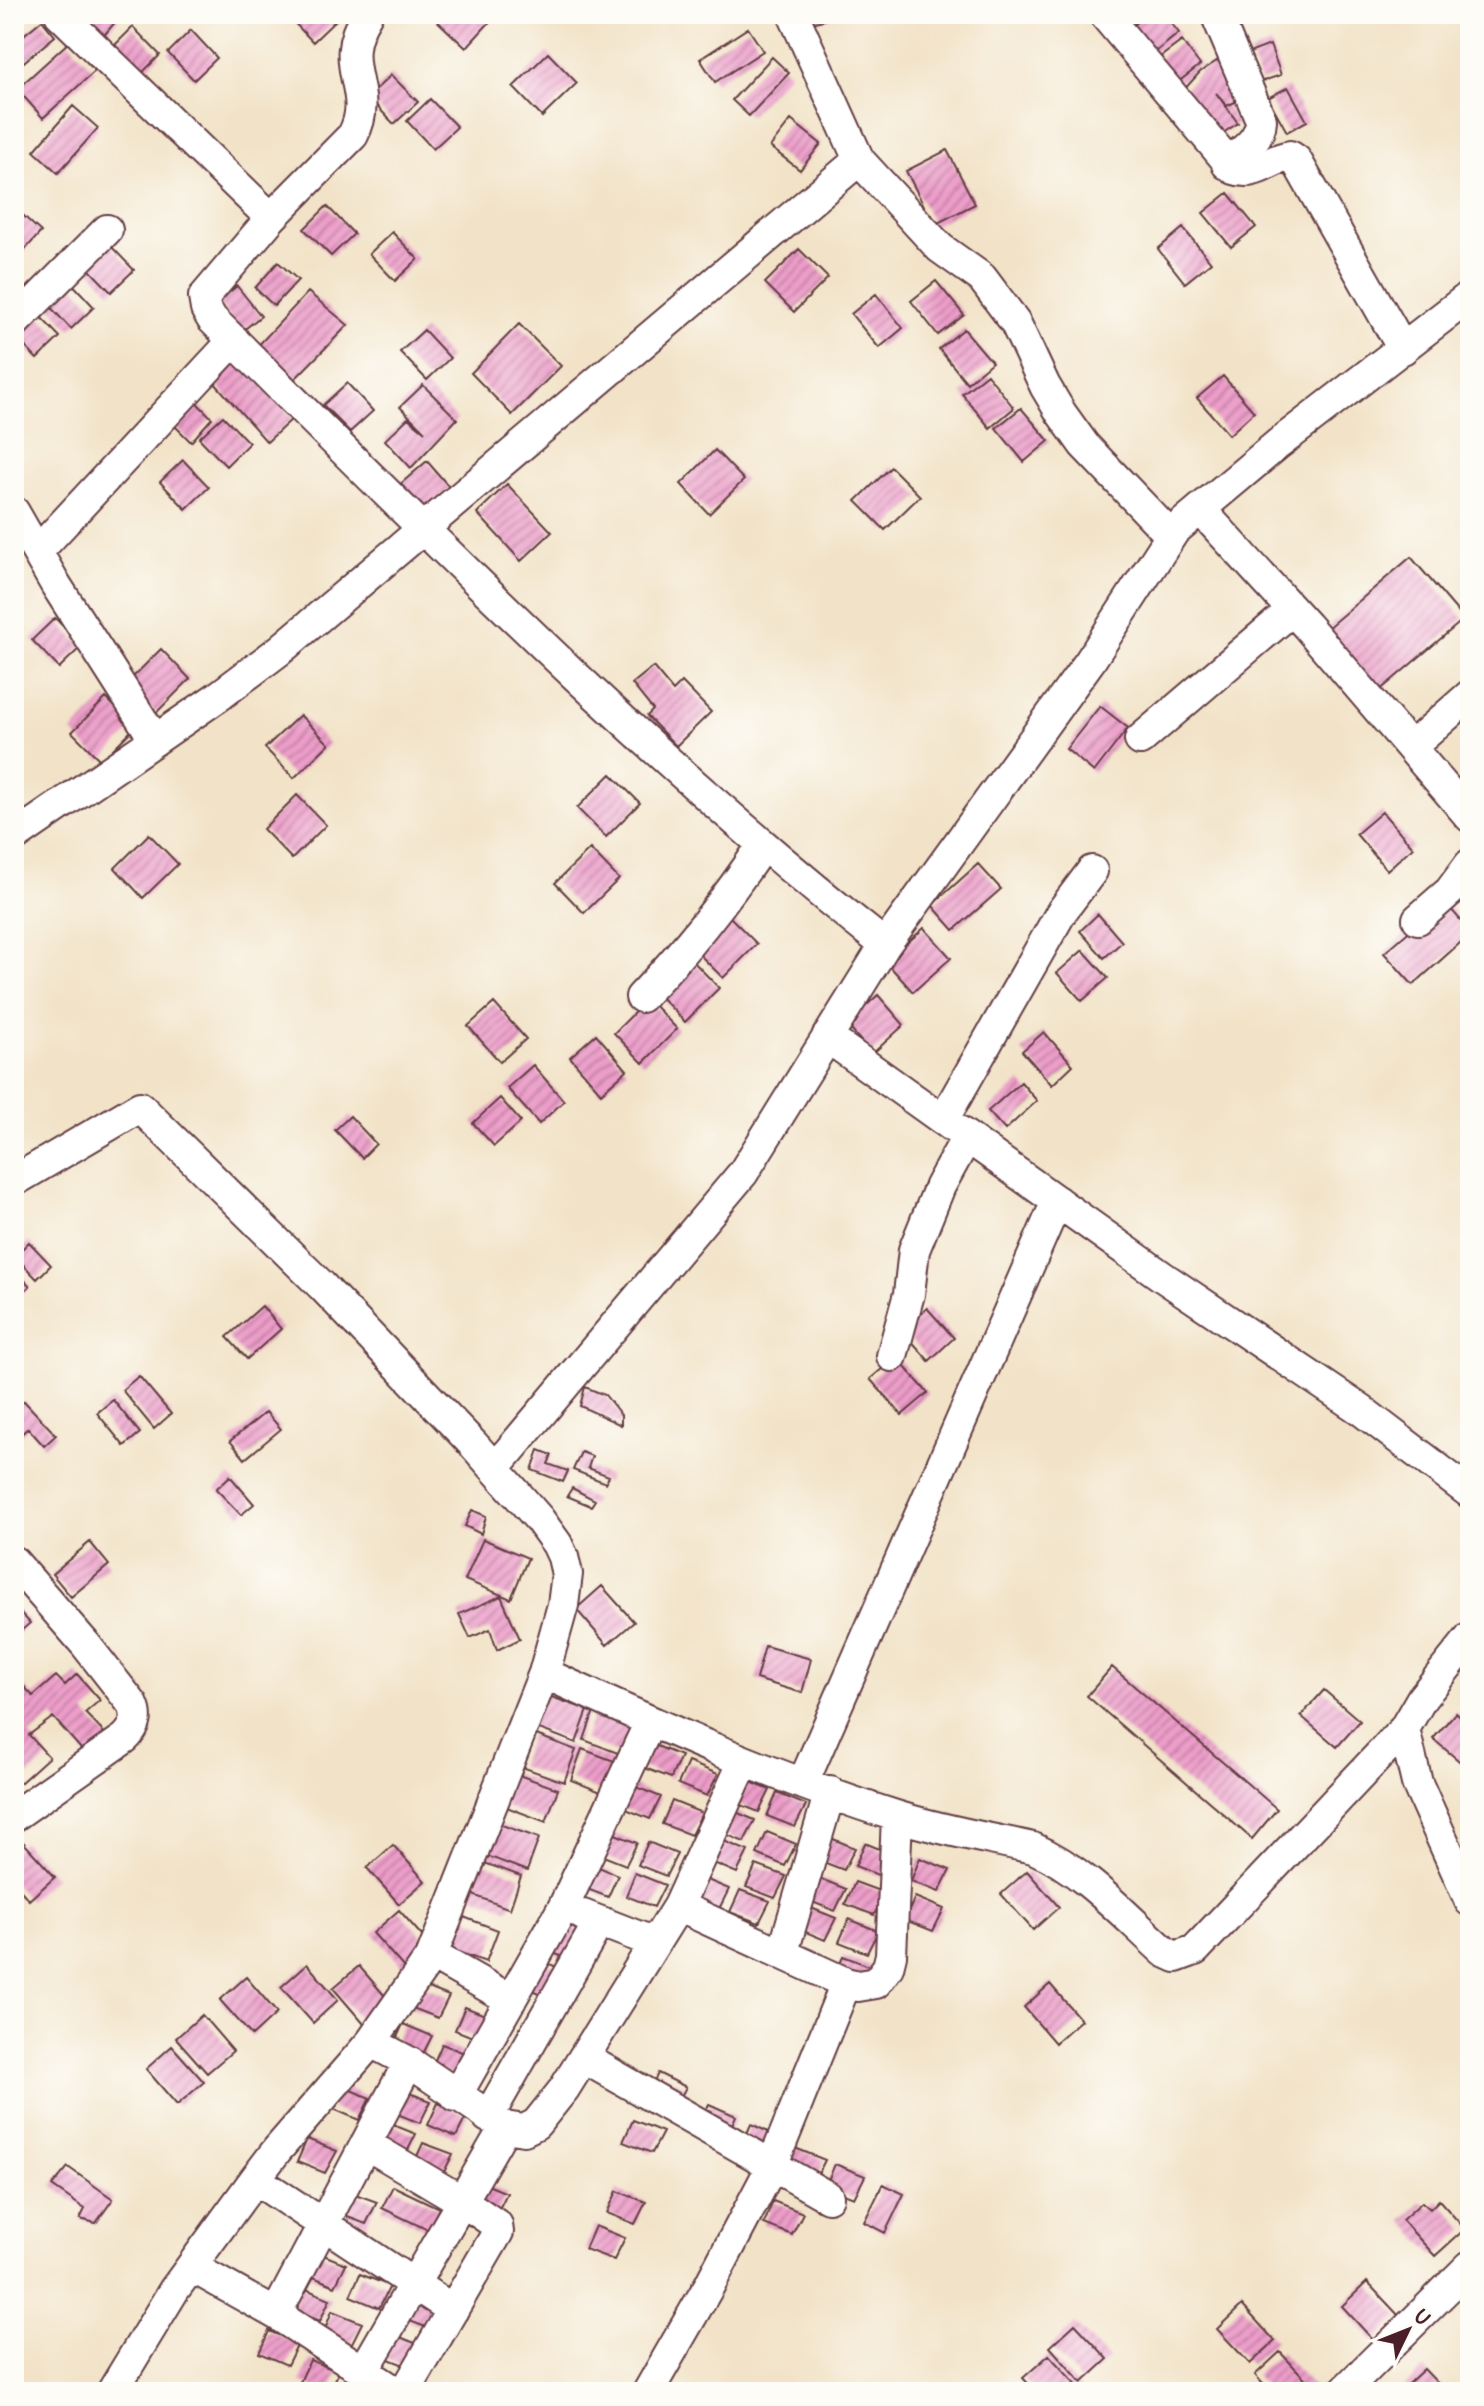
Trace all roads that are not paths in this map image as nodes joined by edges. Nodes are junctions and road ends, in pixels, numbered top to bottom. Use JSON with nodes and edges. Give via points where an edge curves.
{"nodes":[{"id":1,"x":60,"y":14,"type":"edge"},
{"id":2,"x":367,"y":14,"type":"edge"},
{"id":3,"x":793,"y":14,"type":"edge"},
{"id":4,"x":1104,"y":14,"type":"edge"},
{"id":5,"x":1216,"y":14,"type":"edge"},
{"id":6,"x":859,"y":160,"type":"junction"},
{"id":7,"x":1227,"y":164,"type":"junction"},
{"id":8,"x":271,"y":218,"type":"junction"},
{"id":9,"x":107,"y":230,"type":"dead end"},
{"id":10,"x":1470,"y":296,"type":"edge"},
{"id":11,"x":14,"y":323,"type":"edge"},
{"id":12,"x":234,"y":340,"type":"junction"},
{"id":13,"x":1403,"y":349,"type":"junction"},
{"id":14,"x":1200,"y":509,"type":"junction"},
{"id":15,"x":14,"y":512,"type":"edge"},
{"id":16,"x":423,"y":527,"type":"junction"},
{"id":17,"x":1171,"y":536,"type":"junction"},
{"id":18,"x":37,"y":552,"type":"junction"},
{"id":19,"x":1292,"y":610,"type":"junction"},
{"id":20,"x":1470,"y":695,"type":"edge"},
{"id":21,"x":155,"y":740,"type":"junction"},
{"id":22,"x":1140,"y":740,"type":"dead end"},
{"id":23,"x":1411,"y":747,"type":"junction"},
{"id":24,"x":1470,"y":817,"type":"edge"},
{"id":25,"x":14,"y":837,"type":"edge"},
{"id":26,"x":762,"y":846,"type":"junction"},
{"id":27,"x":1470,"y":864,"type":"edge"},
{"id":28,"x":1092,"y":871,"type":"dead end"},
{"id":29,"x":1418,"y":919,"type":"dead end"},
{"id":30,"x":885,"y":945,"type":"junction"},
{"id":31,"x":641,"y":997,"type":"dead end"},
{"id":32,"x":827,"y":1037,"type":"junction"},
{"id":33,"x":955,"y":1128,"type":"junction"},
{"id":34,"x":14,"y":1181,"type":"edge"},
{"id":35,"x":1057,"y":1201,"type":"junction"},
{"id":36,"x":892,"y":1356,"type":"dead end"},
{"id":37,"x":495,"y":1468,"type":"junction"},
{"id":38,"x":1470,"y":1493,"type":"edge"},
{"id":39,"x":14,"y":1562,"type":"edge"},
{"id":40,"x":1470,"y":1638,"type":"edge"},
{"id":41,"x":544,"y":1673,"type":"junction"},
{"id":42,"x":650,"y":1722,"type":"junction"},
{"id":43,"x":1404,"y":1729,"type":"junction"},
{"id":44,"x":744,"y":1761,"type":"junction"},
{"id":45,"x":817,"y":1788,"type":"junction"},
{"id":46,"x":14,"y":1816,"type":"edge"},
{"id":47,"x":897,"y":1817,"type":"junction"},
{"id":48,"x":1470,"y":1901,"type":"edge"},
{"id":49,"x":678,"y":1906,"type":"junction"},
{"id":50,"x":563,"y":1908,"type":"junction"},
{"id":51,"x":599,"y":1922,"type":"junction"},
{"id":52,"x":655,"y":1943,"type":"junction"},
{"id":53,"x":783,"y":1952,"type":"junction"},
{"id":54,"x":432,"y":1955,"type":"junction"},
{"id":55,"x":846,"y":1983,"type":"junction"},
{"id":56,"x":511,"y":2000,"type":"junction"},
{"id":57,"x":371,"y":2042,"type":"junction"},
{"id":58,"x":584,"y":2058,"type":"junction"},
{"id":59,"x":409,"y":2062,"type":"junction"},
{"id":60,"x":456,"y":2096,"type":"junction"},
{"id":61,"x":497,"y":2122,"type":"junction"},
{"id":62,"x":366,"y":2144,"type":"junction"},
{"id":63,"x":772,"y":2166,"type":"junction"},
{"id":64,"x":255,"y":2179,"type":"junction"},
{"id":65,"x":828,"y":2197,"type":"dead end"},
{"id":66,"x":462,"y":2201,"type":"junction"},
{"id":67,"x":324,"y":2224,"type":"junction"},
{"id":68,"x":1470,"y":2266,"type":"edge"},
{"id":69,"x":192,"y":2267,"type":"junction"},
{"id":70,"x":415,"y":2283,"type":"junction"},
{"id":71,"x":453,"y":2310,"type":"junction"},
{"id":72,"x":276,"y":2314,"type":"junction"},
{"id":73,"x":364,"y":2370,"type":"junction"},
{"id":74,"x":112,"y":2392,"type":"edge"},
{"id":75,"x":396,"y":2392,"type":"edge"},
{"id":76,"x":405,"y":2392,"type":"edge"},
{"id":77,"x":648,"y":2392,"type":"edge"},
{"id":78,"x":1343,"y":2392,"type":"edge"}],
"edges":[{"from":1,"to":8,"type":"street"},
{"from":2,"to":8,"type":"street","via":[[353,44],[363,108],[360,123]]},
{"from":3,"to":6,"type":"street"},
{"from":4,"to":7,"type":"street"},
{"from":5,"to":7,"type":"street","via":[[1261,120],[1256,139]]},
{"from":6,"to":16,"type":"street"},
{"from":6,"to":17,"type":"street","via":[[940,248],[982,278],[1015,322],[1068,424]]},
{"from":7,"to":13,"type":"street","via":[[1247,173],[1283,157],[1296,160]]},
{"from":8,"to":12,"type":"street","via":[[204,297],[212,319]]},
{"from":9,"to":11,"type":"street"},
{"from":10,"to":13,"type":"street"},
{"from":12,"to":16,"type":"street"},
{"from":12,"to":18,"type":"street"},
{"from":13,"to":14,"type":"street"},
{"from":14,"to":17,"type":"street"},
{"from":14,"to":19,"type":"street"},
{"from":15,"to":18,"type":"street"},
{"from":16,"to":21,"type":"street","via":[[280,650]]},
{"from":16,"to":26,"type":"street","via":[[599,700]]},
{"from":17,"to":30,"type":"street","via":[[1090,661]]},
{"from":18,"to":21,"type":"street"},
{"from":19,"to":22,"type":"street"},
{"from":19,"to":23,"type":"street"},
{"from":20,"to":23,"type":"street"},
{"from":21,"to":25,"type":"street"},
{"from":23,"to":24,"type":"street"},
{"from":26,"to":30,"type":"street"},
{"from":26,"to":31,"type":"street","via":[[681,956]]},
{"from":27,"to":29,"type":"street","via":[[1450,891]]},
{"from":28,"to":33,"type":"street","via":[[1062,911]]},
{"from":30,"to":32,"type":"street"},
{"from":32,"to":33,"type":"street"},
{"from":32,"to":37,"type":"street","via":[[743,1173]]},
{"from":33,"to":35,"type":"street"},
{"from":33,"to":36,"type":"street","via":[[940,1186],[914,1250],[909,1294]]},
{"from":34,"to":37,"type":"street","via":[[140,1107],[322,1286]]},
{"from":35,"to":38,"type":"street","via":[[1361,1410]]},
{"from":35,"to":45,"type":"street"},
{"from":37,"to":41,"type":"street","via":[[563,1557],[563,1605]]},
{"from":39,"to":46,"type":"street","via":[[95,1656],[133,1705],[136,1717],[125,1738]]},
{"from":40,"to":43,"type":"street"},
{"from":41,"to":42,"type":"street"},
{"from":41,"to":54,"type":"street"},
{"from":42,"to":44,"type":"street"},
{"from":42,"to":50,"type":"street"},
{"from":43,"to":47,"type":"street","via":[[1195,1950],[1176,1957],[1054,1857]]},
{"from":43,"to":48,"type":"street","via":[[1417,1783]]},
{"from":44,"to":45,"type":"street"},
{"from":44,"to":49,"type":"street"},
{"from":45,"to":47,"type":"street"},
{"from":45,"to":53,"type":"street"},
{"from":47,"to":55,"type":"street","via":[[888,1967],[876,1983]]},
{"from":49,"to":52,"type":"street"},
{"from":49,"to":53,"type":"street"},
{"from":50,"to":51,"type":"street"},
{"from":50,"to":56,"type":"street"},
{"from":51,"to":52,"type":"street"},
{"from":51,"to":61,"type":"street"},
{"from":52,"to":58,"type":"street"},
{"from":53,"to":55,"type":"street"},
{"from":54,"to":56,"type":"street"},
{"from":54,"to":57,"type":"street"},
{"from":55,"to":63,"type":"street"},
{"from":56,"to":60,"type":"street"},
{"from":57,"to":59,"type":"street"},
{"from":57,"to":64,"type":"street"},
{"from":58,"to":61,"type":"street","via":[[536,2124],[524,2130]]},
{"from":58,"to":63,"type":"street"},
{"from":59,"to":60,"type":"street"},
{"from":59,"to":62,"type":"street"},
{"from":60,"to":61,"type":"street"},
{"from":61,"to":66,"type":"street"},
{"from":62,"to":66,"type":"street"},
{"from":62,"to":67,"type":"street"},
{"from":63,"to":65,"type":"street"},
{"from":63,"to":77,"type":"street"},
{"from":64,"to":67,"type":"street"},
{"from":64,"to":69,"type":"street"},
{"from":66,"to":70,"type":"street"},
{"from":66,"to":71,"type":"street","via":[[493,2220],[498,2232]]},
{"from":67,"to":70,"type":"street"},
{"from":67,"to":72,"type":"street"},
{"from":68,"to":78,"type":"street"},
{"from":69,"to":72,"type":"street"},
{"from":69,"to":74,"type":"street"},
{"from":70,"to":71,"type":"street"},
{"from":70,"to":73,"type":"street"},
{"from":71,"to":76,"type":"street"},
{"from":72,"to":73,"type":"street"},
{"from":73,"to":75,"type":"street"}]}
